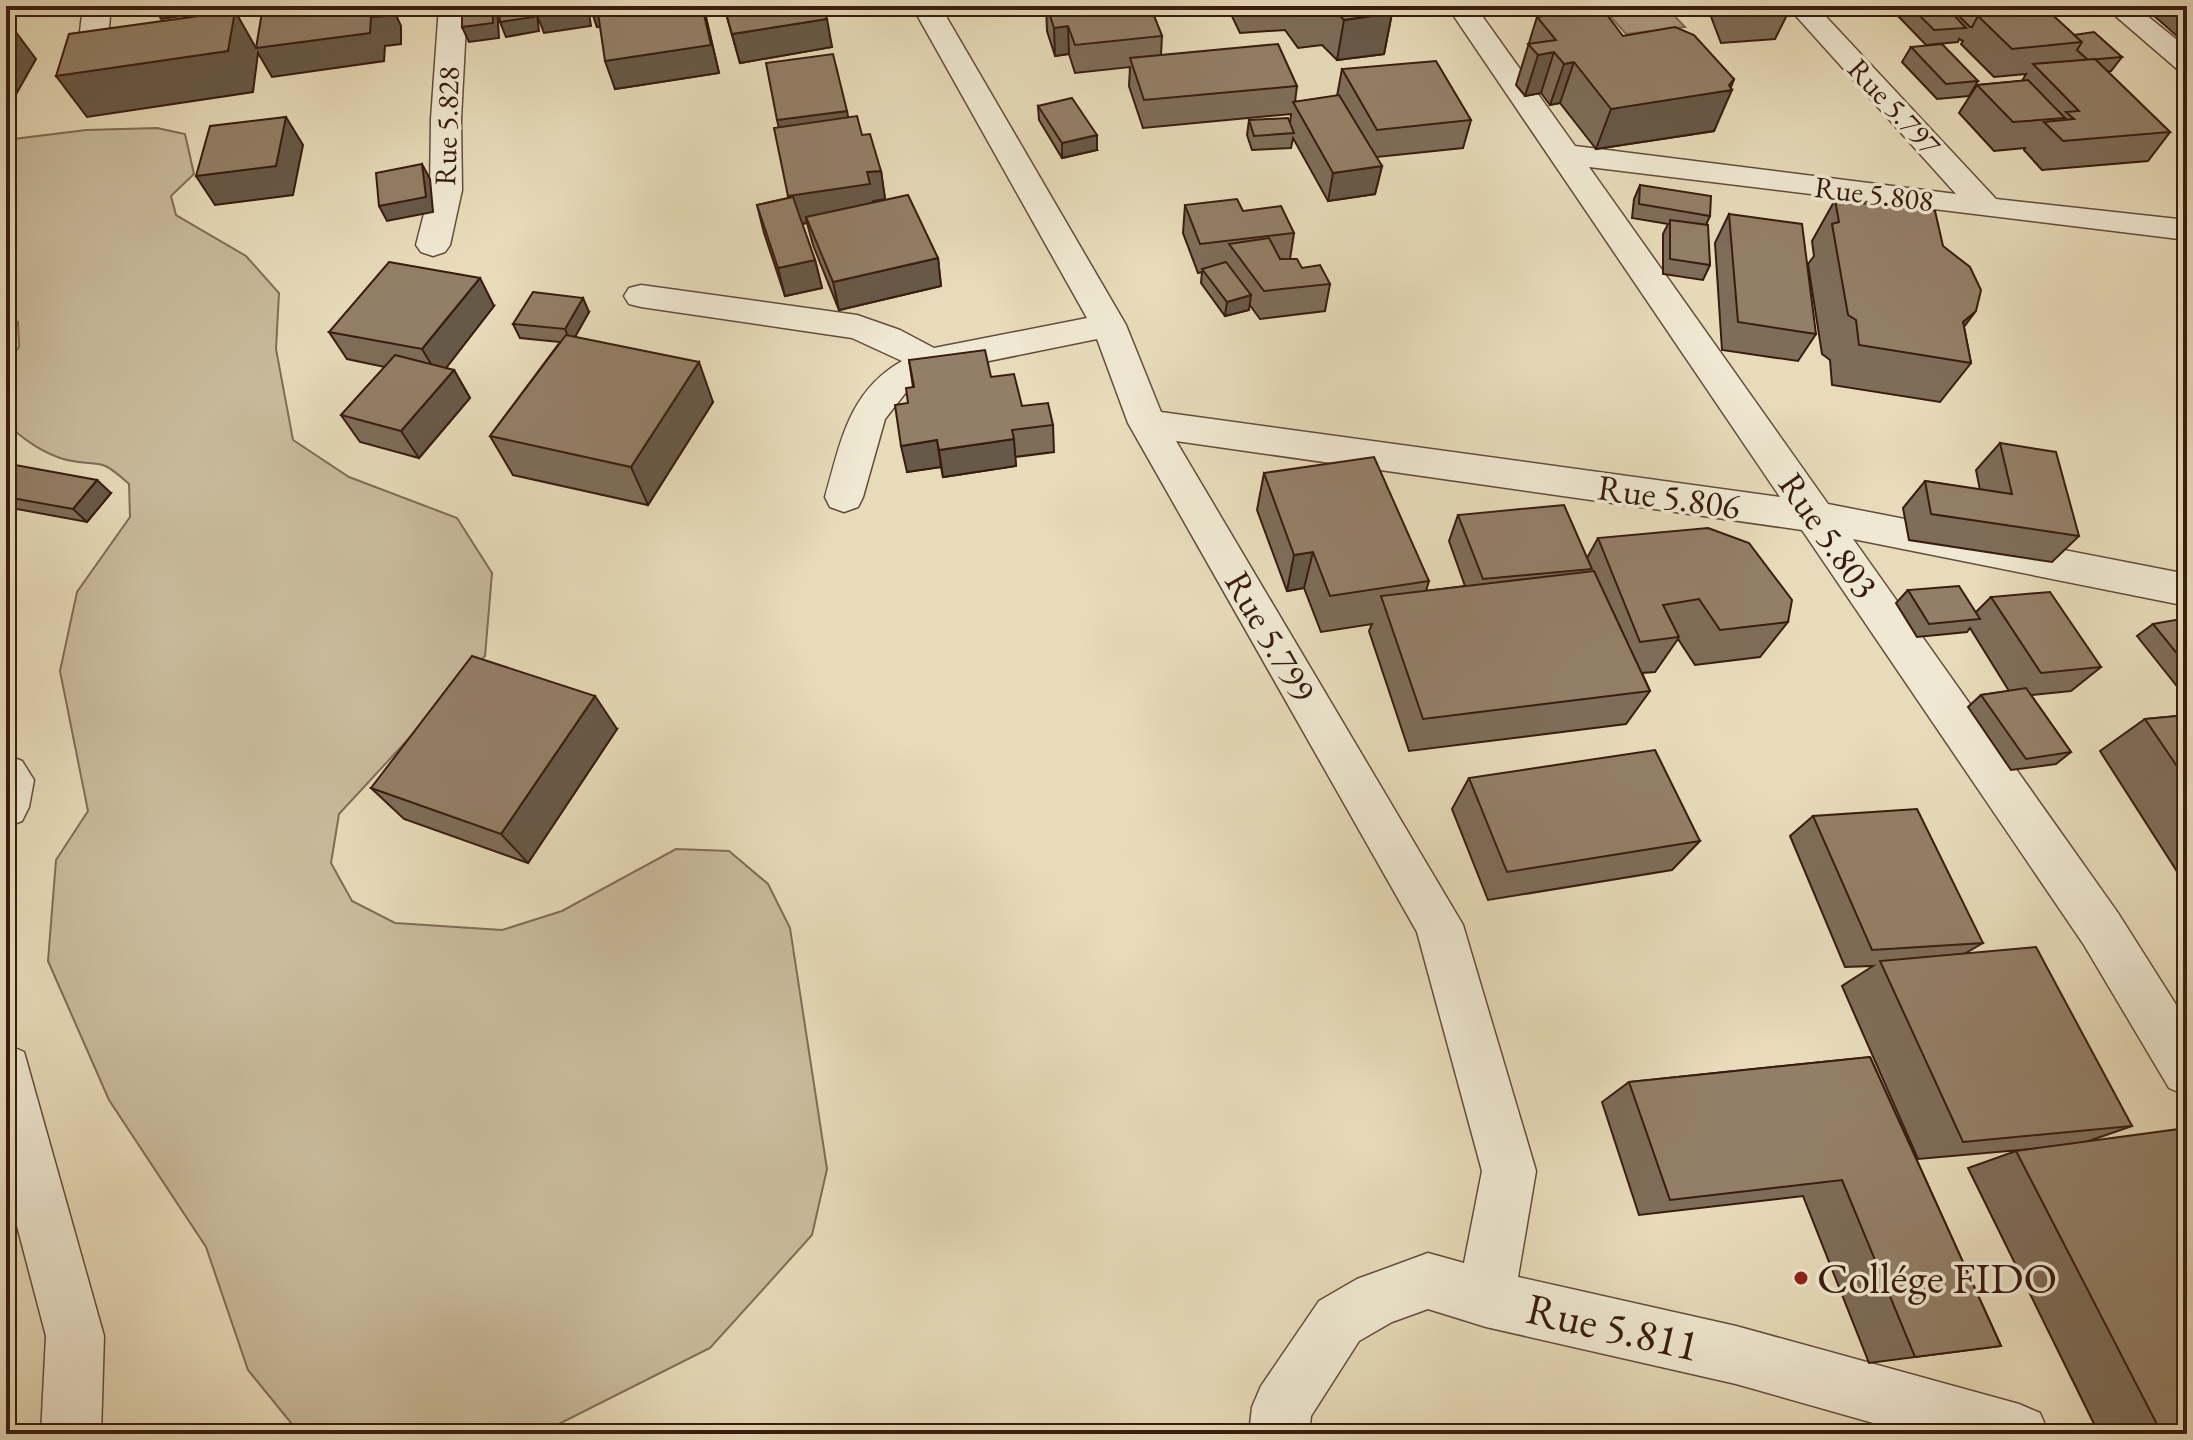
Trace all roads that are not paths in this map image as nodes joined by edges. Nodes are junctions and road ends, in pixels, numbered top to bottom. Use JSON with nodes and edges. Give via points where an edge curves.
{"nodes":[{"id":1,"x":97,"y":6,"type":"edge"},
{"id":2,"x":453,"y":6,"type":"edge"},
{"id":3,"x":926,"y":6,"type":"edge"},
{"id":4,"x":1461,"y":6,"type":"edge"},
{"id":5,"x":1801,"y":6,"type":"edge"},
{"id":6,"x":2118,"y":6,"type":"edge"},
{"id":7,"x":2187,"y":63,"type":"edge"},
{"id":8,"x":87,"y":95,"type":"edge"},
{"id":9,"x":1561,"y":154,"type":"junction"},
{"id":10,"x":1986,"y":208,"type":"junction"},
{"id":11,"x":2187,"y":230,"type":"edge"},
{"id":12,"x":433,"y":245,"type":"dead end"},
{"id":13,"x":641,"y":296,"type":"dead end"},
{"id":14,"x":1109,"y":325,"type":"junction"},
{"id":15,"x":930,"y":361,"type":"junction"},
{"id":16,"x":1147,"y":423,"type":"junction"},
{"id":17,"x":844,"y":497,"type":"dead end"},
{"id":18,"x":1818,"y":517,"type":"junction"},
{"id":19,"x":2187,"y":590,"type":"edge"},
{"id":20,"x":6,"y":775,"type":"edge"},
{"id":21,"x":6,"y":807,"type":"edge"},
{"id":22,"x":6,"y":1070,"type":"edge"},
{"id":23,"x":2187,"y":1070,"type":"edge"},
{"id":24,"x":1486,"y":1298,"type":"junction"},
{"id":25,"x":71,"y":1434,"type":"edge"},
{"id":26,"x":1279,"y":1434,"type":"edge"},
{"id":27,"x":2019,"y":1434,"type":"edge"}],
"edges":[{"from":1,"to":8,"type":"street"},
{"from":2,"to":12,"type":"street","name":"Rue 5.828","via":[[446,190]]},
{"from":3,"to":14,"type":"street","name":"Rue 5.799"},
{"from":4,"to":9,"type":"street","name":"Rue 5.803"},
{"from":5,"to":10,"type":"street","name":"Rue 5.797"},
{"from":6,"to":7,"type":"street"},
{"from":9,"to":10,"type":"street","name":"Rue 5.808"},
{"from":9,"to":18,"type":"street","name":"Rue 5.803"},
{"from":10,"to":11,"type":"street","name":"Rue 5.808"},
{"from":13,"to":15,"type":"street","via":[[857,327]]},
{"from":14,"to":15,"type":"street"},
{"from":14,"to":16,"type":"street","name":"Rue 5.799"},
{"from":15,"to":17,"type":"street","via":[[894,382],[868,415]]},
{"from":16,"to":18,"type":"street","name":"Rue 5.806"},
{"from":16,"to":24,"type":"street","name":"Rue 5.799","via":[[1439,925],[1509,1171]]},
{"from":18,"to":19,"type":"street","name":"Rue 5.806"},
{"from":18,"to":23,"type":"street","name":"Rue 5.803","via":[[2101,929]]},
{"from":20,"to":21,"type":"street","via":[[11,780]]},
{"from":22,"to":25,"type":"street","via":[[75,1336]]},
{"from":24,"to":26,"type":"street","name":"Rue 5.811","via":[[1428,1281],[1377,1299],[1339,1321],[1282,1407]]},
{"from":24,"to":27,"type":"street","name":"Rue 5.811","via":[[1736,1355]]}]}
